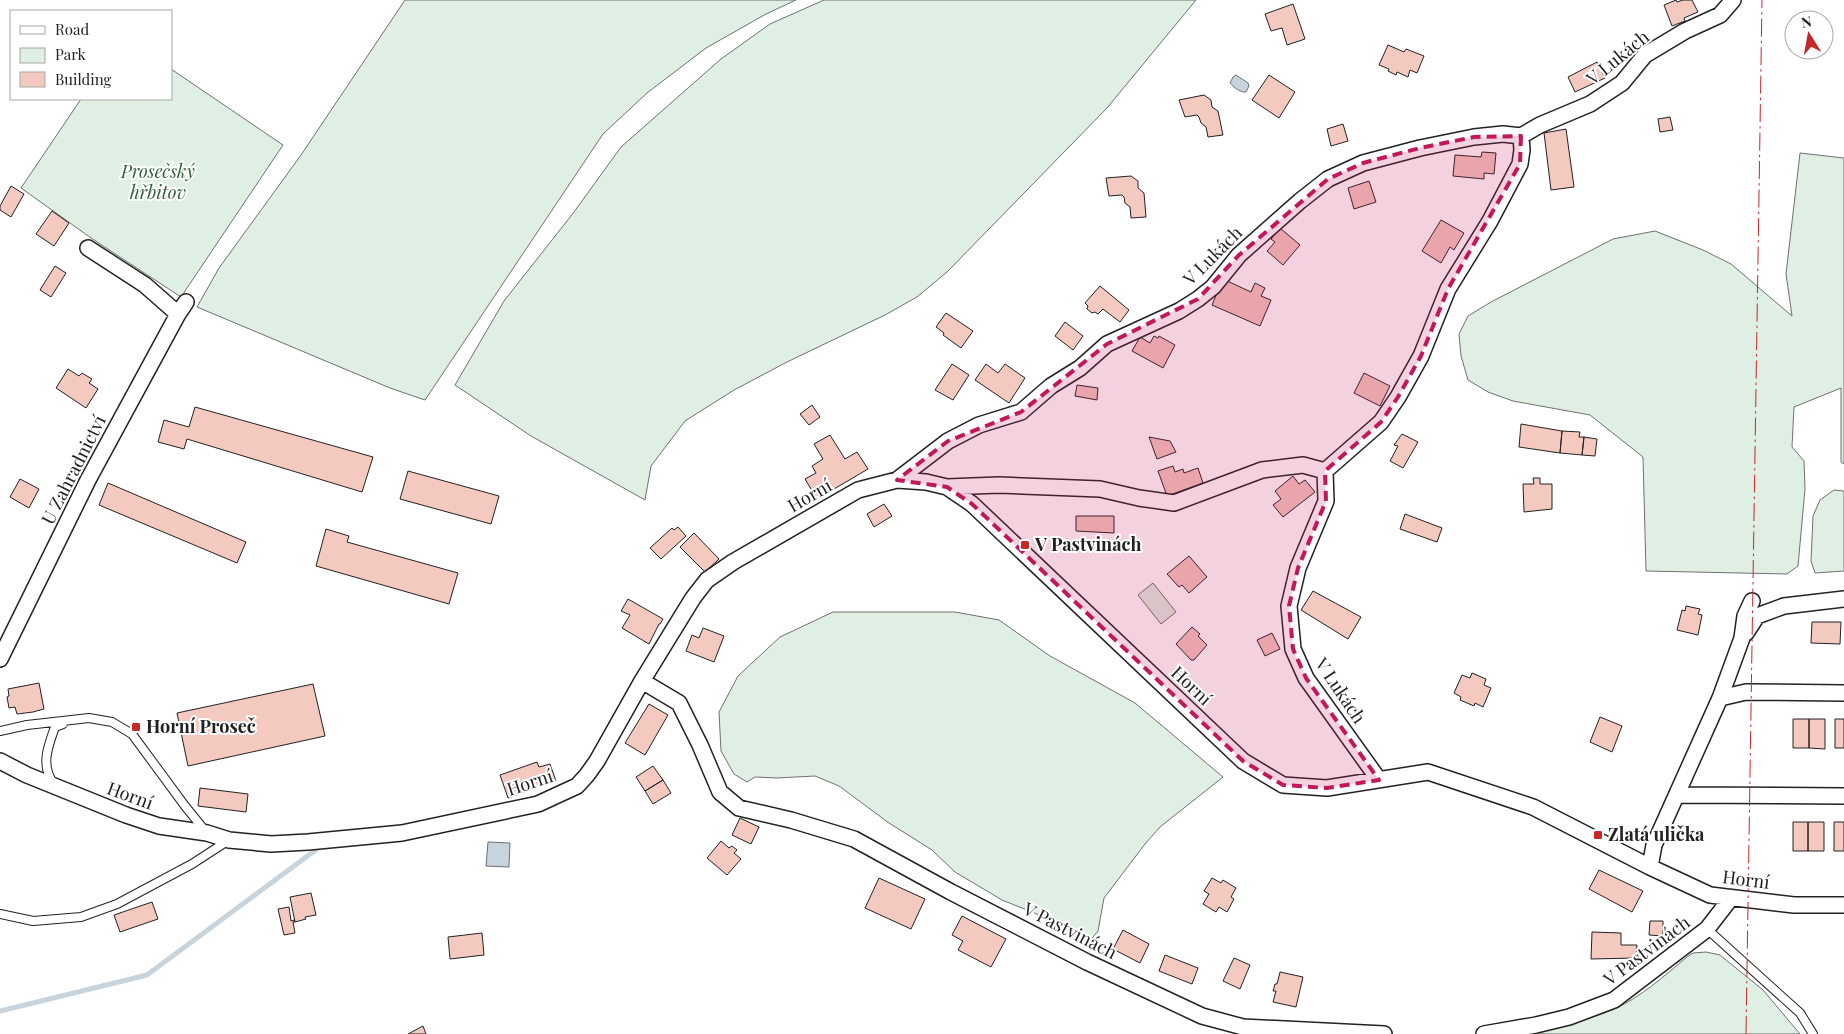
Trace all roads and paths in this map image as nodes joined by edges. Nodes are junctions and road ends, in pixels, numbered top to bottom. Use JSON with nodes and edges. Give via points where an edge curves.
{"nodes":[{"id":1,"x":1733,"y":0,"type":"edge"},
{"id":2,"x":1521,"y":136,"type":"junction"},
{"id":3,"x":88,"y":248,"type":"dead end"},
{"id":4,"x":1325,"y":471,"type":"junction"},
{"id":5,"x":897,"y":480,"type":"junction"},
{"id":6,"x":947,"y":487,"type":"junction"},
{"id":7,"x":1844,"y":599,"type":"edge"},
{"id":8,"x":1752,"y":601,"type":"dead end"},
{"id":9,"x":1742,"y":638,"type":"junction"},
{"id":10,"x":0,"y":659,"type":"edge"},
{"id":11,"x":642,"y":681,"type":"junction"},
{"id":12,"x":1844,"y":693,"type":"edge"},
{"id":13,"x":1720,"y":698,"type":"junction"},
{"id":14,"x":71,"y":720,"type":"junction"},
{"id":15,"x":0,"y":731,"type":"edge"},
{"id":16,"x":0,"y":761,"type":"edge"},
{"id":17,"x":1380,"y":780,"type":"junction"},
{"id":18,"x":57,"y":788,"type":"junction"},
{"id":19,"x":1678,"y":795,"type":"junction"},
{"id":20,"x":1844,"y":796,"type":"edge"},
{"id":21,"x":207,"y":833,"type":"junction"},
{"id":22,"x":229,"y":840,"type":"junction"},
{"id":23,"x":1650,"y":867,"type":"junction"},
{"id":24,"x":1731,"y":898,"type":"junction"},
{"id":25,"x":1844,"y":905,"type":"edge"},
{"id":26,"x":0,"y":914,"type":"edge"},
{"id":27,"x":1707,"y":929,"type":"junction"},
{"id":28,"x":1384,"y":1034,"type":"edge"},
{"id":29,"x":1484,"y":1034,"type":"edge"},
{"id":30,"x":1813,"y":1034,"type":"edge"}],
"edges":[{"from":1,"to":2,"type":"street","name":"V Lukách","via":[[1720,15],[1644,55],[1622,83],[1590,104]]},
{"from":2,"to":4,"type":"street","via":[[1520,164],[1448,289],[1420,356],[1398,397],[1381,422]]},
{"from":2,"to":5,"type":"street","name":"V Lukách","via":[[1474,136],[1420,148],[1363,163],[1328,179],[1238,255],[1213,287],[1198,299],[1107,344],[1021,412],[948,441]]},
{"from":3,"to":10,"type":"street","name":"U Zahradnictví","via":[[182,308],[88,480]]},
{"from":4,"to":6,"type":"street","via":[[1303,465],[1262,470],[1174,503],[1100,489],[999,485]]},
{"from":4,"to":17,"type":"street","name":"V Lukách","via":[[1326,501],[1298,568],[1289,606],[1293,649],[1306,678]]},
{"from":5,"to":6,"type":"street","name":"Horní"},
{"from":5,"to":11,"type":"street","name":"Horní","via":[[858,490],[732,562],[707,580],[692,598]]},
{"from":6,"to":17,"type":"street","name":"Horní","via":[[972,504],[1243,761],[1283,785],[1327,788]]},
{"from":7,"to":9,"type":"street","via":[[1784,606],[1757,616]]},
{"from":8,"to":9,"type":"street","via":[[1745,616]]},
{"from":9,"to":13,"type":"street"},
{"from":11,"to":22,"type":"street","name":"Horní","via":[[587,775],[577,786],[538,804],[402,833],[271,844]]},
{"from":11,"to":28,"type":"street","name":"V Pastvinách","via":[[679,703],[720,792],[739,808],[854,839],[1087,962],[1202,1016],[1243,1027]]},
{"from":12,"to":13,"type":"street","via":[[1746,692]]},
{"from":13,"to":19,"type":"street"},
{"from":14,"to":15,"type":"lane"},
{"from":14,"to":18,"type":"lane","via":[[55,727],[45,762],[50,779]]},
{"from":14,"to":21,"type":"lane","via":[[89,718],[112,722],[132,734]]},
{"from":16,"to":18,"type":"street","name":"Horní"},
{"from":17,"to":23,"type":"street","name":"Horní","via":[[1428,772],[1533,807]]},
{"from":18,"to":21,"type":"street","name":"Horní","via":[[159,826]]},
{"from":19,"to":20,"type":"street"},
{"from":19,"to":23,"type":"street","via":[[1654,845]]},
{"from":21,"to":22,"type":"street","name":"Horní"},
{"from":22,"to":26,"type":"lane","via":[[117,904],[81,917],[32,921]]},
{"from":23,"to":24,"type":"street","name":"Horní","via":[[1710,895]]},
{"from":24,"to":25,"type":"street","name":"Horní","via":[[1794,905]]},
{"from":24,"to":27,"type":"street","name":"V Pastvinách"},
{"from":27,"to":29,"type":"street","name":"V Pastvinách","via":[[1614,1000],[1569,1017]]},
{"from":27,"to":30,"type":"lane","via":[[1800,1014]]}]}
